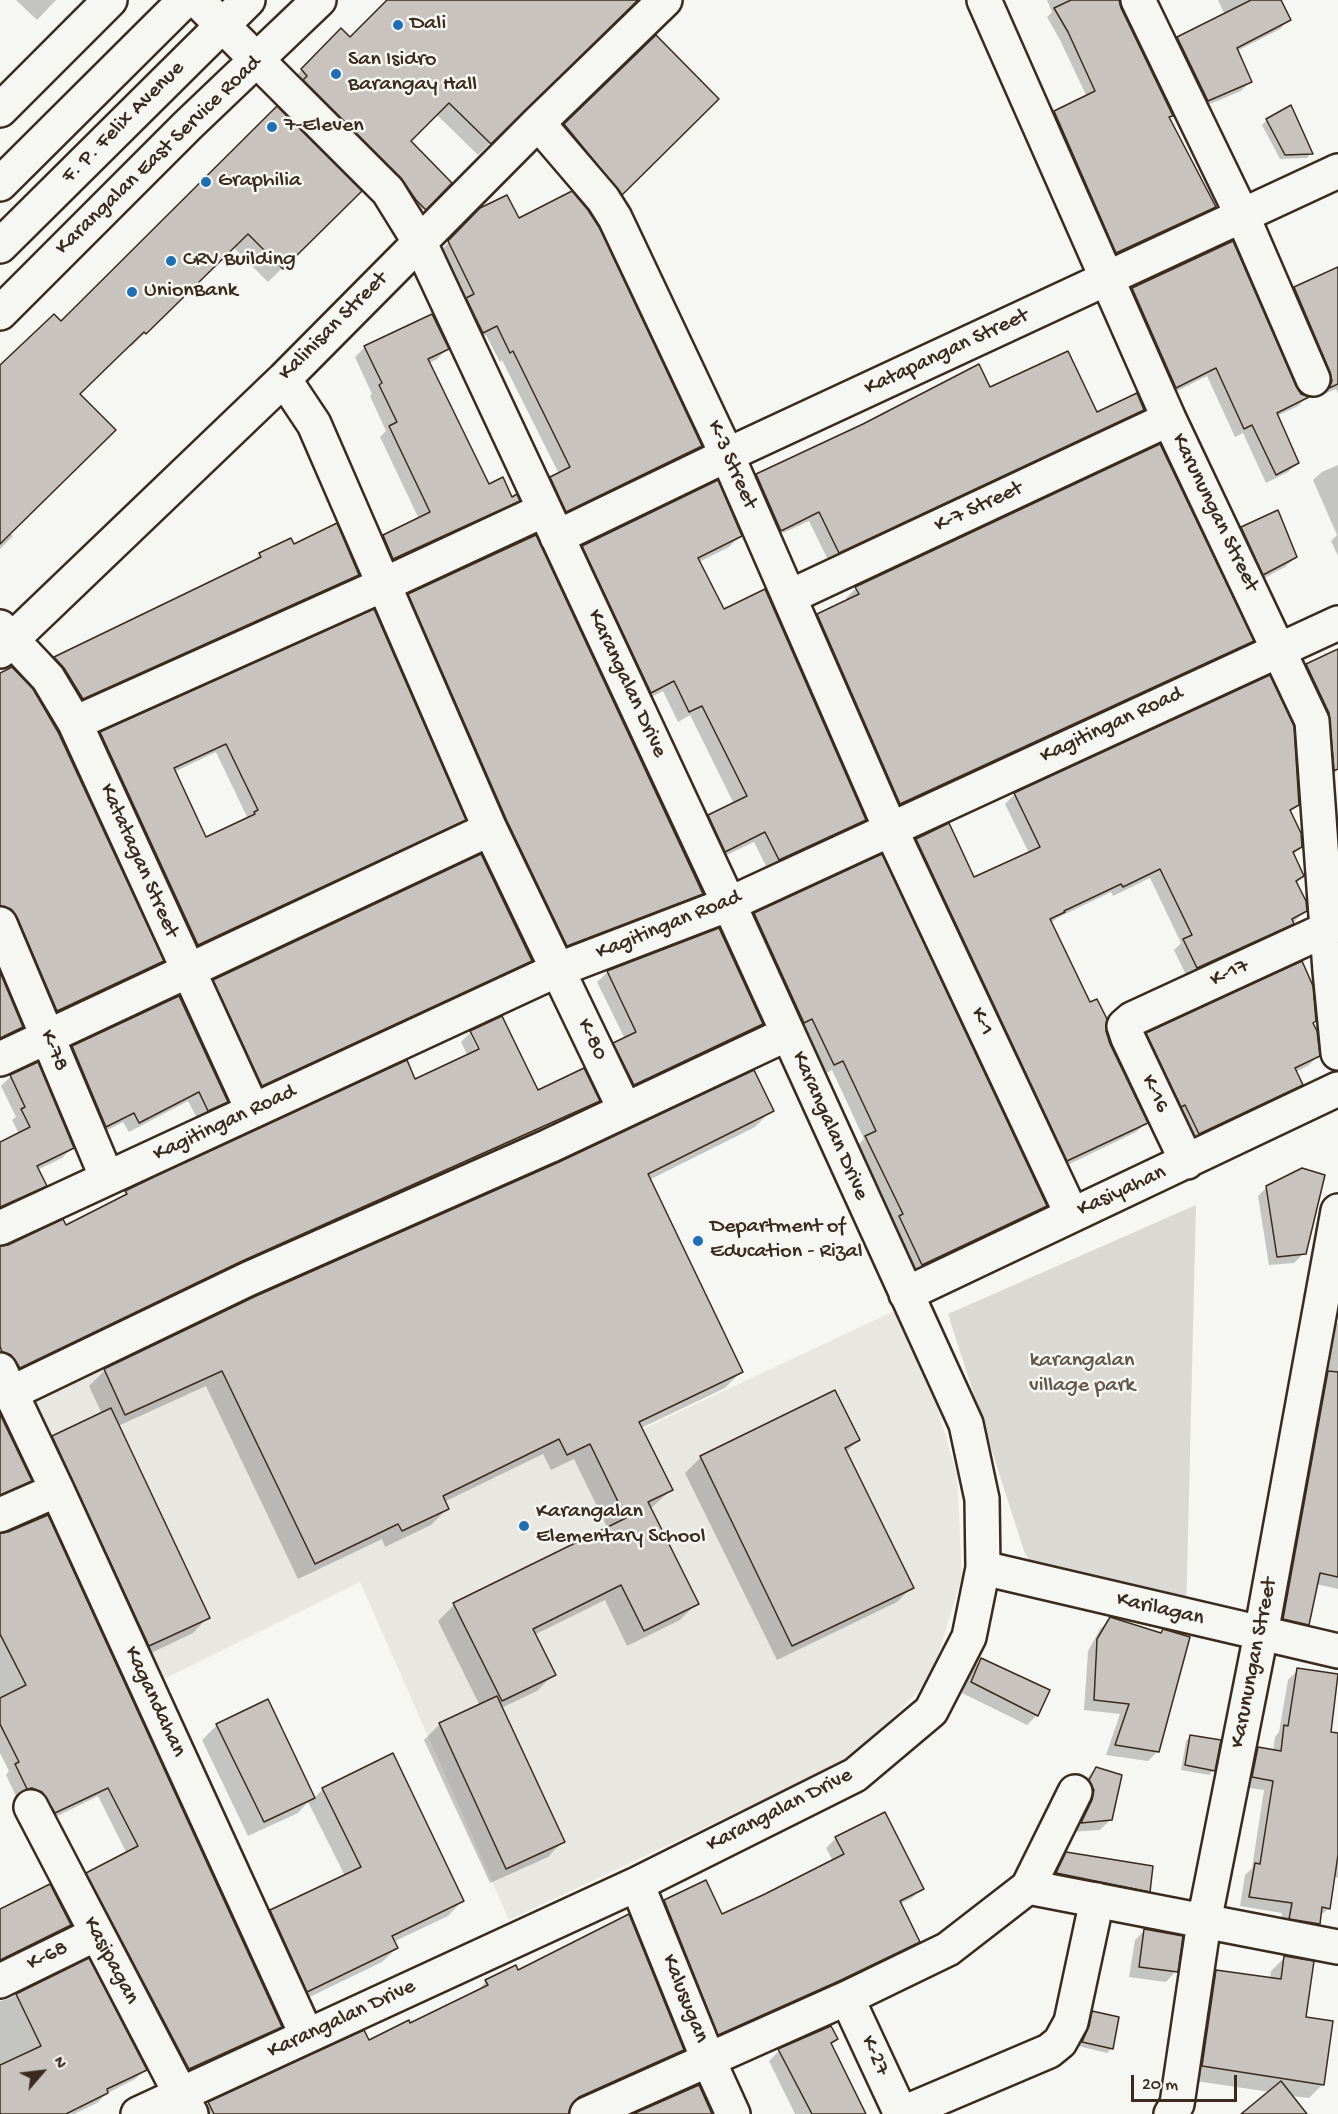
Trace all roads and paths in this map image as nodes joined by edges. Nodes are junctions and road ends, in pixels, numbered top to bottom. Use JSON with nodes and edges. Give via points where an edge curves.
{"nodes":[{"id":1,"x":110,"y":0,"type":"edge"},
{"id":2,"x":185,"y":0,"type":"edge"},
{"id":3,"x":197,"y":0,"type":"edge"},
{"id":4,"x":248,"y":0,"type":"edge"},
{"id":5,"x":319,"y":0,"type":"edge"},
{"id":6,"x":665,"y":0,"type":"edge"},
{"id":7,"x":984,"y":0,"type":"edge"},
{"id":8,"x":1138,"y":0,"type":"edge"},
{"id":9,"x":222,"y":26,"type":"junction"},
{"id":10,"x":258,"y":60,"type":"junction"},
{"id":11,"x":0,"y":110,"type":"edge"},
{"id":12,"x":538,"y":123,"type":"junction"},
{"id":13,"x":1338,"y":171,"type":"edge"},
{"id":14,"x":0,"y":184,"type":"edge"},
{"id":15,"x":1242,"y":215,"type":"junction"},
{"id":16,"x":419,"y":241,"type":"junction"},
{"id":17,"x":0,"y":246,"type":"edge"},
{"id":18,"x":1106,"y":279,"type":"junction"},
{"id":19,"x":0,"y":313,"type":"edge"},
{"id":20,"x":284,"y":379,"type":"junction"},
{"id":21,"x":1313,"y":380,"type":"dead end"},
{"id":22,"x":1169,"y":419,"type":"junction"},
{"id":23,"x":727,"y":455,"type":"junction"},
{"id":24,"x":550,"y":524,"type":"junction"},
{"id":25,"x":385,"y":584,"type":"junction"},
{"id":26,"x":789,"y":597,"type":"junction"},
{"id":27,"x":1338,"y":623,"type":"edge"},
{"id":28,"x":4,"y":639,"type":"edge"},
{"id":29,"x":1280,"y":650,"type":"junction"},
{"id":30,"x":75,"y":723,"type":"junction"},
{"id":31,"x":890,"y":828,"type":"junction"},
{"id":32,"x":490,"y":829,"type":"junction"},
{"id":33,"x":729,"y":904,"type":"junction"},
{"id":34,"x":0,"y":924,"type":"edge"},
{"id":35,"x":1333,"y":926,"type":"edge"},
{"id":36,"x":557,"y":970,"type":"junction"},
{"id":37,"x":189,"y":972,"type":"junction"},
{"id":38,"x":1124,"y":1026,"type":"joint"},
{"id":39,"x":787,"y":1034,"type":"junction"},
{"id":40,"x":48,"y":1038,"type":"junction"},
{"id":41,"x":1338,"y":1053,"type":"edge"},
{"id":42,"x":0,"y":1059,"type":"edge"},
{"id":43,"x":1338,"y":1089,"type":"edge"},
{"id":44,"x":626,"y":1110,"type":"junction"},
{"id":45,"x":253,"y":1111,"type":"junction"},
{"id":46,"x":1187,"y":1162,"type":"junction"},
{"id":47,"x":107,"y":1178,"type":"junction"},
{"id":48,"x":1338,"y":1210,"type":"edge"},
{"id":49,"x":1072,"y":1215,"type":"junction"},
{"id":50,"x":0,"y":1228,"type":"edge"},
{"id":51,"x":906,"y":1294,"type":"junction"},
{"id":52,"x":5,"y":1381,"type":"edge"},
{"id":53,"x":57,"y":1490,"type":"junction"},
{"id":54,"x":0,"y":1515,"type":"edge"},
{"id":55,"x":983,"y":1568,"type":"junction"},
{"id":56,"x":1261,"y":1634,"type":"junction"},
{"id":57,"x":1338,"y":1651,"type":"edge"},
{"id":58,"x":1075,"y":1792,"type":"dead end"},
{"id":59,"x":31,"y":1807,"type":"dead end"},
{"id":60,"x":637,"y":1884,"type":"junction"},
{"id":61,"x":1028,"y":1887,"type":"junction"},
{"id":62,"x":1097,"y":1900,"type":"junction"},
{"id":63,"x":1204,"y":1922,"type":"junction"},
{"id":64,"x":96,"y":1934,"type":"junction"},
{"id":65,"x":1338,"y":1947,"type":"edge"},
{"id":66,"x":0,"y":1981,"type":"edge"},
{"id":67,"x":847,"y":1998,"type":"junction"},
{"id":68,"x":307,"y":2036,"type":"junction"},
{"id":69,"x":708,"y":2059,"type":"junction"},
{"id":70,"x":186,"y":2104,"type":"edge"},
{"id":71,"x":138,"y":2114,"type":"edge"},
{"id":72,"x":587,"y":2114,"type":"edge"},
{"id":73,"x":733,"y":2114,"type":"edge"},
{"id":74,"x":901,"y":2114,"type":"edge"},
{"id":75,"x":1171,"y":2114,"type":"edge"}],
"edges":[{"from":1,"to":11,"type":"street"},
{"from":2,"to":14,"type":"street","name":"F. P. Felix Avenue"},
{"from":3,"to":9,"type":"street","name":"Karangalan Drive"},
{"from":4,"to":9,"type":"street","name":"F. P. Felix Avenue"},
{"from":5,"to":10,"type":"street","name":"Karangalan East Service Road"},
{"from":6,"to":12,"type":"street","name":"Kalinisan Street"},
{"from":7,"to":18,"type":"street","name":"Karunungan Street"},
{"from":8,"to":15,"type":"street"},
{"from":9,"to":10,"type":"street","name":"Karangalan Drive"},
{"from":9,"to":17,"type":"street","name":"F. P. Felix Avenue"},
{"from":10,"to":16,"type":"street","name":"Karangalan Drive","via":[[387,191]]},
{"from":10,"to":19,"type":"street","name":"Karangalan East Service Road"},
{"from":12,"to":16,"type":"street","name":"Kalinisan Street"},
{"from":12,"to":23,"type":"street","name":"K-3 Street","via":[[615,218]]},
{"from":13,"to":15,"type":"street","name":"Katapangan Street"},
{"from":15,"to":18,"type":"street","name":"Katapangan Street"},
{"from":15,"to":21,"type":"street"},
{"from":16,"to":20,"type":"street","name":"Kalinisan Street"},
{"from":16,"to":24,"type":"street","name":"Karangalan Drive"},
{"from":18,"to":22,"type":"street","name":"Karunungan Street"},
{"from":18,"to":23,"type":"street","name":"Katapangan Street"},
{"from":20,"to":25,"type":"street","name":"K-80","via":[[314,424]]},
{"from":20,"to":28,"type":"street","name":"Kalinisan Street"},
{"from":22,"to":26,"type":"street","name":"K-7 Street"},
{"from":22,"to":29,"type":"street","name":"Karunungan Street"},
{"from":23,"to":24,"type":"street","name":"Katapangan Street"},
{"from":23,"to":26,"type":"street","name":"K-3 Street"},
{"from":24,"to":25,"type":"street","name":"Katapangan Street"},
{"from":24,"to":33,"type":"street","name":"Karangalan Drive"},
{"from":25,"to":30,"type":"street","name":"Katapangan Street"},
{"from":25,"to":32,"type":"street","name":"K-80"},
{"from":26,"to":31,"type":"street","name":"K-3 Street"},
{"from":27,"to":29,"type":"street","name":"Kagitingan Road"},
{"from":28,"to":30,"type":"street","name":"Katatagan Street","via":[[48,678]]},
{"from":29,"to":31,"type":"street","name":"Kagitingan Road"},
{"from":29,"to":35,"type":"street","name":"Karunungan Street","via":[[1312,721]]},
{"from":30,"to":37,"type":"street","name":"Katatagan Street"},
{"from":31,"to":33,"type":"street","name":"Kagitingan Road"},
{"from":31,"to":49,"type":"street","name":"K-1"},
{"from":32,"to":36,"type":"street","name":"K-80"},
{"from":32,"to":37,"type":"street"},
{"from":33,"to":36,"type":"street","name":"Kagitingan Road"},
{"from":33,"to":39,"type":"street","name":"Karangalan Drive"},
{"from":34,"to":40,"type":"street","name":"K-78"},
{"from":35,"to":38,"type":"street","name":"K-17"},
{"from":35,"to":41,"type":"street","name":"Karunungan Street"},
{"from":36,"to":44,"type":"street","name":"K-80"},
{"from":36,"to":45,"type":"street","name":"Kagitingan Road"},
{"from":37,"to":40,"type":"street"},
{"from":37,"to":45,"type":"street","name":"Katatagan Street"},
{"from":38,"to":46,"type":"street","name":"K-16"},
{"from":39,"to":44,"type":"street"},
{"from":39,"to":51,"type":"street","name":"Karangalan Drive"},
{"from":40,"to":42,"type":"street"},
{"from":40,"to":47,"type":"street","name":"K-78"},
{"from":43,"to":46,"type":"street","name":"Kasiyahan"},
{"from":44,"to":52,"type":"street","via":[[248,1279]]},
{"from":45,"to":47,"type":"street","name":"Kagitingan Road"},
{"from":46,"to":49,"type":"street","name":"Kasiyahan"},
{"from":47,"to":50,"type":"street","name":"Kagitingan Road"},
{"from":48,"to":56,"type":"street","name":"Karunungan Street"},
{"from":49,"to":51,"type":"street","name":"Kasiyahan"},
{"from":51,"to":55,"type":"street","name":"Karangalan Drive","via":[[966,1424],[982,1499]]},
{"from":52,"to":53,"type":"street","name":"Kagandahan"},
{"from":53,"to":54,"type":"street"},
{"from":53,"to":68,"type":"street","name":"Kagandahan"},
{"from":55,"to":56,"type":"street","name":"Karilagan"},
{"from":55,"to":60,"type":"street","name":"Karangalan Drive","via":[[969,1637],[931,1712],[855,1775]]},
{"from":56,"to":57,"type":"street","name":"Karilagan"},
{"from":56,"to":63,"type":"street","name":"Karunungan Street"},
{"from":58,"to":61,"type":"street"},
{"from":59,"to":64,"type":"street","name":"Kasipagan"},
{"from":60,"to":68,"type":"street","name":"Karangalan Drive"},
{"from":60,"to":69,"type":"street","name":"Kalusugan"},
{"from":61,"to":62,"type":"street"},
{"from":61,"to":67,"type":"street","via":[[948,1949]]},
{"from":62,"to":63,"type":"street"},
{"from":62,"to":74,"type":"street","via":[[1071,2022],[1060,2042],[1049,2051]]},
{"from":63,"to":65,"type":"street"},
{"from":63,"to":75,"type":"street","name":"Karunungan Street","via":[[1177,2104]]},
{"from":64,"to":66,"type":"street","name":"K-68"},
{"from":64,"to":70,"type":"street","name":"Kasipagan"},
{"from":67,"to":69,"type":"street"},
{"from":67,"to":74,"type":"street","name":"K-27"},
{"from":68,"to":70,"type":"street","name":"Karangalan Drive"},
{"from":69,"to":72,"type":"street"},
{"from":69,"to":73,"type":"street","name":"Kalusugan"},
{"from":70,"to":71,"type":"street","name":"Karangalan Drive"}]}
